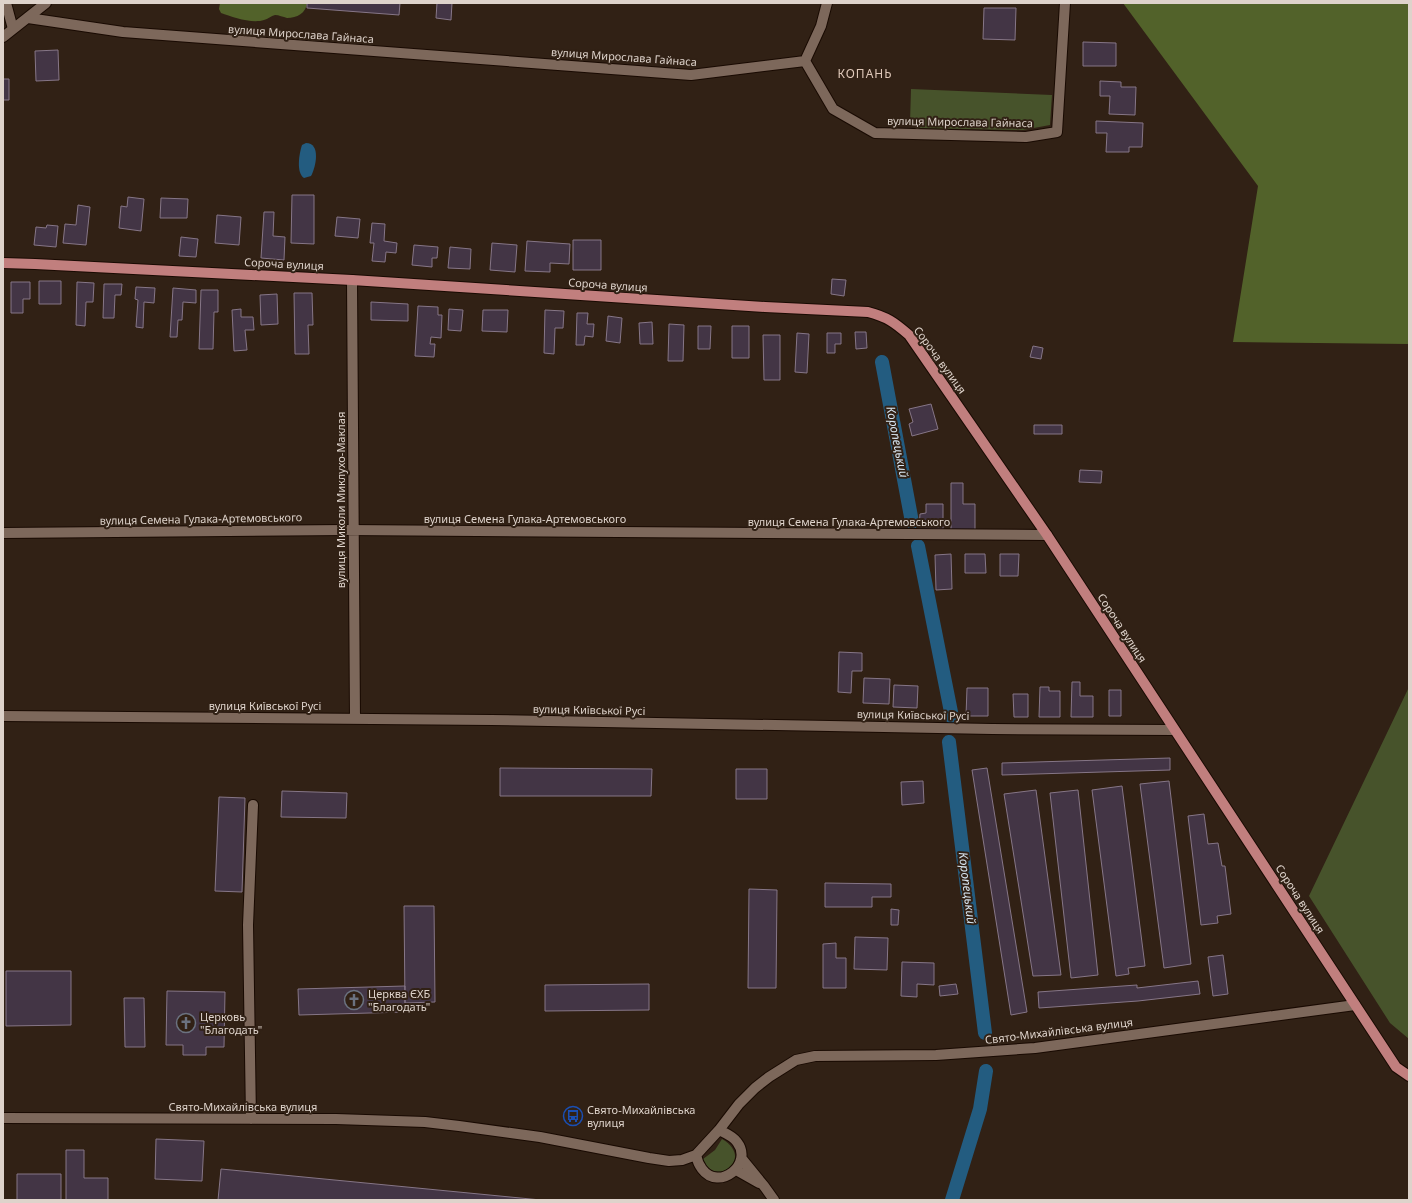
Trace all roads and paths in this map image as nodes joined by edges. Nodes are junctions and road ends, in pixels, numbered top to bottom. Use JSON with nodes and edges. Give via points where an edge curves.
{"nodes":[{"id":1,"x":6,"y":3,"type":"edge"},
{"id":2,"x":46,"y":3,"type":"edge"},
{"id":3,"x":827,"y":3,"type":"edge"},
{"id":4,"x":1065,"y":3,"type":"edge"},
{"id":5,"x":28,"y":18,"type":"junction"},
{"id":6,"x":13,"y":29,"type":"junction"},
{"id":7,"x":3,"y":37,"type":"edge"},
{"id":8,"x":805,"y":61,"type":"junction"},
{"id":9,"x":3,"y":263,"type":"edge"},
{"id":10,"x":352,"y":280,"type":"junction"},
{"id":11,"x":353,"y":530,"type":"junction"},
{"id":12,"x":3,"y":533,"type":"edge"},
{"id":13,"x":1047,"y":535,"type":"junction"},
{"id":14,"x":3,"y":716,"type":"edge"},
{"id":15,"x":355,"y":719,"type":"junction"},
{"id":16,"x":1174,"y":730,"type":"junction"},
{"id":17,"x":253,"y":805,"type":"dead end"},
{"id":18,"x":1356,"y":1004,"type":"junction"},
{"id":19,"x":1409,"y":1076,"type":"edge"},
{"id":20,"x":3,"y":1118,"type":"edge"},
{"id":21,"x":251,"y":1119,"type":"junction"},
{"id":22,"x":719,"y":1130,"type":"junction"},
{"id":23,"x":696,"y":1155,"type":"junction"},
{"id":24,"x":742,"y":1159,"type":"junction"},
{"id":25,"x":736,"y":1170,"type":"junction"},
{"id":26,"x":764,"y":1186,"type":"junction"},
{"id":27,"x":774,"y":1200,"type":"edge"}],
"edges":[{"from":1,"to":6,"type":"street"},
{"from":2,"to":5,"type":"street"},
{"from":3,"to":8,"type":"street","via":[[821,26]]},
{"from":4,"to":8,"type":"street","name":"вулиця Мирослава Гайнаса","via":[[1057,132],[1026,137],[875,133],[833,109]]},
{"from":5,"to":6,"type":"street"},
{"from":5,"to":8,"type":"street","name":"вулиця Мирослава Гайнаса","via":[[123,32],[692,75]]},
{"from":6,"to":7,"type":"street"},
{"from":9,"to":10,"type":"main road","name":"Сороча вулиця"},
{"from":10,"to":11,"type":"street","name":"вулиця Миколи Миклухо-Маклая"},
{"from":10,"to":13,"type":"main road","name":"Сороча вулиця","via":[[868,312],[884,316],[909,335]]},
{"from":11,"to":12,"type":"street","name":"вулиця Семена Гулака-Артемовського"},
{"from":11,"to":13,"type":"street","name":"вулиця Семена Гулака-Артемовського"},
{"from":11,"to":15,"type":"street","name":"вулиця Миколи Миклухо-Маклая"},
{"from":13,"to":16,"type":"main road","name":"Сороча вулиця"},
{"from":14,"to":15,"type":"street","name":"вулиця Київської Русі"},
{"from":15,"to":16,"type":"street","name":"вулиця Київської Русі"},
{"from":16,"to":18,"type":"main road","name":"Сороча вулиця"},
{"from":17,"to":21,"type":"street","via":[[248,925]]},
{"from":18,"to":19,"type":"main road","name":"Сороча вулиця","via":[[1396,1067]]},
{"from":18,"to":22,"type":"street","name":"Свято-Михайлівська вулиця","via":[[1036,1048],[936,1055],[815,1056],[796,1060],[769,1077],[739,1104]]},
{"from":20,"to":21,"type":"street","name":"Свято-Михайлівська вулиця"},
{"from":21,"to":23,"type":"street","name":"Свято-Михайлівська вулиця","via":[[425,1122],[540,1137],[669,1161]]},
{"from":22,"to":23,"type":"street"},
{"from":22,"to":24,"type":"street","via":[[737,1142]]},
{"from":23,"to":25,"type":"street","via":[[702,1169],[712,1176],[725,1177]]},
{"from":24,"to":25,"type":"street"},
{"from":24,"to":26,"type":"street"},
{"from":25,"to":26,"type":"street"},
{"from":26,"to":27,"type":"street"}]}
